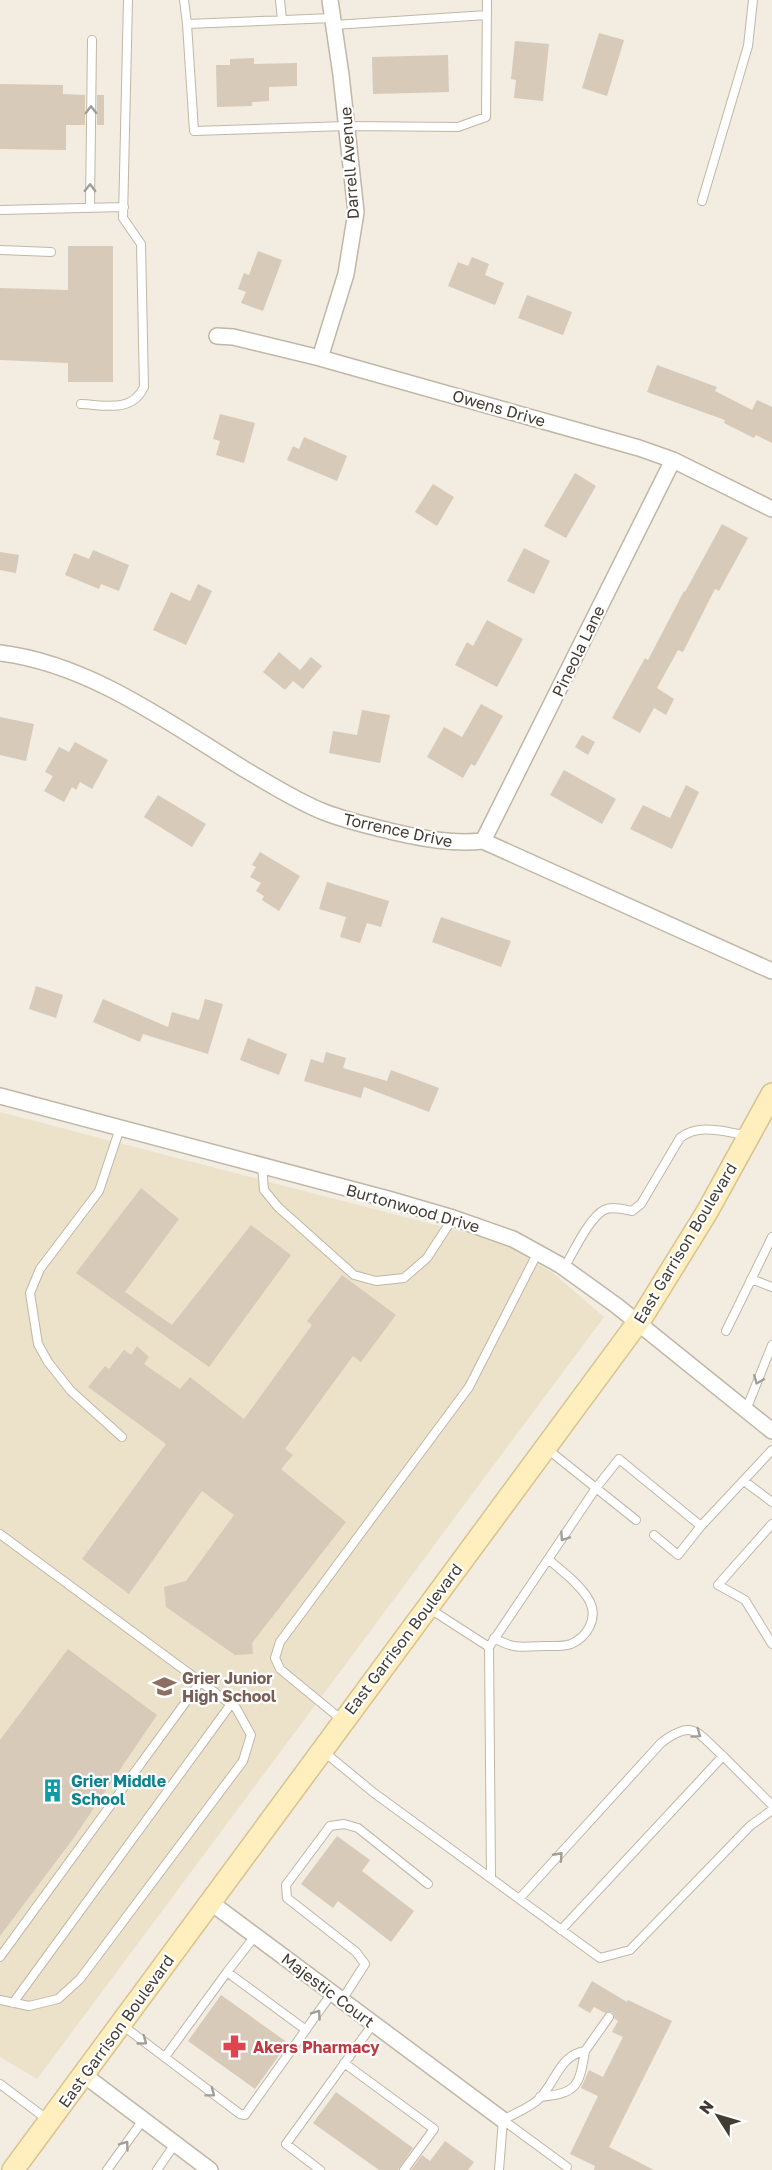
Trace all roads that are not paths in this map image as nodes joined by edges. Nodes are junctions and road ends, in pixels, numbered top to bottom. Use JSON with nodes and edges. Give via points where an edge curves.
{"nodes":[{"id":1,"x":128,"y":0,"type":"edge"},
{"id":2,"x":184,"y":0,"type":"edge"},
{"id":3,"x":280,"y":0,"type":"edge"},
{"id":4,"x":330,"y":0,"type":"edge"},
{"id":5,"x":487,"y":0,"type":"edge"},
{"id":6,"x":753,"y":0,"type":"edge"},
{"id":7,"x":487,"y":15,"type":"junction"},
{"id":8,"x":282,"y":20,"type":"junction"},
{"id":9,"x":333,"y":21,"type":"junction"},
{"id":10,"x":187,"y":24,"type":"junction"},
{"id":11,"x":92,"y":40,"type":"dead end"},
{"id":12,"x":347,"y":126,"type":"junction"},
{"id":13,"x":702,"y":201,"type":"dead end"},
{"id":14,"x":124,"y":207,"type":"junction"},
{"id":15,"x":90,"y":208,"type":"junction"},
{"id":16,"x":0,"y":210,"type":"edge"},
{"id":17,"x":0,"y":250,"type":"edge"},
{"id":18,"x":51,"y":252,"type":"dead end"},
{"id":19,"x":217,"y":336,"type":"dead end"},
{"id":20,"x":320,"y":358,"type":"junction"},
{"id":21,"x":81,"y":404,"type":"dead end"},
{"id":22,"x":673,"y":460,"type":"junction"},
{"id":23,"x":772,"y":509,"type":"edge"},
{"id":24,"x":0,"y":653,"type":"edge"},
{"id":25,"x":483,"y":841,"type":"junction"},
{"id":26,"x":772,"y":971,"type":"edge"},
{"id":27,"x":772,"y":1094,"type":"edge"},
{"id":28,"x":0,"y":1096,"type":"edge"},
{"id":29,"x":120,"y":1128,"type":"junction"},
{"id":30,"x":749,"y":1136,"type":"junction"},
{"id":31,"x":262,"y":1166,"type":"junction"},
{"id":32,"x":453,"y":1218,"type":"junction"},
{"id":33,"x":772,"y":1237,"type":"edge"},
{"id":34,"x":538,"y":1252,"type":"junction"},
{"id":35,"x":564,"y":1268,"type":"junction"},
{"id":36,"x":751,"y":1278,"type":"junction"},
{"id":37,"x":772,"y":1287,"type":"edge"},
{"id":38,"x":637,"y":1324,"type":"junction"},
{"id":39,"x":726,"y":1331,"type":"dead end"},
{"id":40,"x":771,"y":1349,"type":"edge"},
{"id":41,"x":746,"y":1410,"type":"junction"},
{"id":42,"x":772,"y":1431,"type":"edge"},
{"id":43,"x":122,"y":1437,"type":"dead end"},
{"id":44,"x":545,"y":1448,"type":"junction"},
{"id":45,"x":772,"y":1450,"type":"edge"},
{"id":46,"x":744,"y":1480,"type":"junction"},
{"id":47,"x":596,"y":1488,"type":"junction"},
{"id":48,"x":772,"y":1502,"type":"edge"},
{"id":49,"x":636,"y":1520,"type":"dead end"},
{"id":50,"x":772,"y":1524,"type":"edge"},
{"id":51,"x":700,"y":1526,"type":"junction"},
{"id":52,"x":0,"y":1534,"type":"edge"},
{"id":53,"x":654,"y":1535,"type":"dead end"},
{"id":54,"x":548,"y":1560,"type":"junction"},
{"id":55,"x":428,"y":1607,"type":"junction"},
{"id":56,"x":494,"y":1638,"type":"junction"},
{"id":57,"x":772,"y":1644,"type":"edge"},
{"id":58,"x":489,"y":1647,"type":"junction"},
{"id":59,"x":201,"y":1682,"type":"junction"},
{"id":60,"x":231,"y":1704,"type":"junction"},
{"id":61,"x":343,"y":1720,"type":"junction"},
{"id":62,"x":322,"y":1750,"type":"junction"},
{"id":63,"x":723,"y":1756,"type":"junction"},
{"id":64,"x":772,"y":1805,"type":"edge"},
{"id":65,"x":772,"y":1810,"type":"edge"},
{"id":66,"x":491,"y":1878,"type":"junction"},
{"id":67,"x":428,"y":1884,"type":"dead end"},
{"id":68,"x":519,"y":1899,"type":"junction"},
{"id":69,"x":210,"y":1902,"type":"junction"},
{"id":70,"x":561,"y":1930,"type":"junction"},
{"id":71,"x":255,"y":1935,"type":"junction"},
{"id":72,"x":0,"y":1957,"type":"edge"},
{"id":73,"x":227,"y":1972,"type":"junction"},
{"id":74,"x":337,"y":1997,"type":"junction"},
{"id":75,"x":0,"y":2000,"type":"edge"},
{"id":76,"x":13,"y":2003,"type":"junction"},
{"id":77,"x":609,"y":2017,"type":"dead end"},
{"id":78,"x":121,"y":2024,"type":"junction"},
{"id":79,"x":373,"y":2024,"type":"junction"},
{"id":80,"x":306,"y":2030,"type":"junction"},
{"id":81,"x":585,"y":2051,"type":"junction"},
{"id":82,"x":165,"y":2057,"type":"junction"},
{"id":83,"x":344,"y":2063,"type":"junction"},
{"id":84,"x":84,"y":2075,"type":"junction"},
{"id":85,"x":0,"y":2084,"type":"edge"},
{"id":86,"x":540,"y":2097,"type":"junction"},
{"id":87,"x":143,"y":2120,"type":"junction"},
{"id":88,"x":503,"y":2120,"type":"junction"},
{"id":89,"x":49,"y":2121,"type":"junction"},
{"id":90,"x":175,"y":2144,"type":"junction"},
{"id":91,"x":567,"y":2167,"type":"dead end"},
{"id":92,"x":13,"y":2170,"type":"edge"},
{"id":93,"x":107,"y":2170,"type":"edge"},
{"id":94,"x":157,"y":2170,"type":"edge"},
{"id":95,"x":210,"y":2170,"type":"edge"},
{"id":96,"x":320,"y":2170,"type":"edge"},
{"id":97,"x":404,"y":2170,"type":"edge"},
{"id":98,"x":499,"y":2170,"type":"edge"}],
"edges":[{"from":1,"to":14,"type":"lane"},
{"from":2,"to":10,"type":"lane"},
{"from":3,"to":8,"type":"lane"},
{"from":4,"to":9,"type":"street","name":"Darrell Avenue"},
{"from":5,"to":7,"type":"lane"},
{"from":6,"to":13,"type":"lane","via":[[748,46]]},
{"from":7,"to":9,"type":"lane"},
{"from":7,"to":12,"type":"lane","via":[[486,117],[458,127]]},
{"from":8,"to":9,"type":"lane"},
{"from":8,"to":10,"type":"lane"},
{"from":9,"to":12,"type":"street","name":"Darrell Avenue"},
{"from":10,"to":12,"type":"lane","via":[[194,131]]},
{"from":15,"to":11,"type":"lane","one_way":true},
{"from":12,"to":20,"type":"street","name":"Darrell Avenue","via":[[356,212],[346,274]]},
{"from":14,"to":15,"type":"lane"},
{"from":14,"to":21,"type":"lane","via":[[123,218],[141,244],[144,387],[134,401],[124,405]]},
{"from":15,"to":16,"type":"lane"},
{"from":17,"to":18,"type":"lane"},
{"from":19,"to":20,"type":"street","name":"Owens Drive"},
{"from":20,"to":22,"type":"street","name":"Owens Drive"},
{"from":22,"to":23,"type":"street","name":"Owens Drive"},
{"from":22,"to":25,"type":"street","name":"Pineola Lane"},
{"from":24,"to":25,"type":"street","name":"Torrence Drive","via":[[64,669],[122,695],[323,812],[415,837],[463,843]]},
{"from":25,"to":26,"type":"street","name":"Torrence Drive"},
{"from":27,"to":30,"type":"main road","name":"East Garrison Boulevard"},
{"from":28,"to":29,"type":"street","name":"Burtonwood Drive"},
{"from":29,"to":31,"type":"street","name":"Burtonwood Drive"},
{"from":29,"to":43,"type":"lane","via":[[99,1191],[40,1269],[30,1293],[38,1344],[48,1362],[71,1391]]},
{"from":30,"to":35,"type":"lane","via":[[689,1131],[680,1138],[641,1204],[632,1210],[604,1210]]},
{"from":30,"to":38,"type":"main road","name":"East Garrison Boulevard","via":[[708,1212]]},
{"from":31,"to":32,"type":"street","name":"Burtonwood Drive"},
{"from":31,"to":32,"type":"lane","via":[[264,1190],[271,1199],[354,1275],[376,1281],[404,1278],[427,1258]]},
{"from":32,"to":34,"type":"street","name":"Burtonwood Drive"},
{"from":33,"to":36,"type":"lane"},
{"from":34,"to":35,"type":"street","name":"Burtonwood Drive"},
{"from":34,"to":61,"type":"lane","via":[[469,1387],[280,1642],[275,1658],[280,1670]]},
{"from":35,"to":38,"type":"street","name":"Burtonwood Drive"},
{"from":36,"to":37,"type":"lane"},
{"from":36,"to":39,"type":"lane"},
{"from":38,"to":41,"type":"street","name":"Burtonwood Drive"},
{"from":38,"to":44,"type":"main road","name":"East Garrison Boulevard"},
{"from":40,"to":41,"type":"lane","one_way":true},
{"from":41,"to":42,"type":"street","name":"Burtonwood Drive"},
{"from":44,"to":47,"type":"lane"},
{"from":44,"to":55,"type":"main road","name":"East Garrison Boulevard"},
{"from":45,"to":46,"type":"lane"},
{"from":46,"to":48,"type":"lane"},
{"from":46,"to":51,"type":"lane"},
{"from":47,"to":49,"type":"lane"},
{"from":47,"to":51,"type":"lane","via":[[619,1459]]},
{"from":47,"to":54,"type":"lane","one_way":true},
{"from":50,"to":57,"type":"lane","via":[[718,1585],[745,1600]]},
{"from":51,"to":53,"type":"lane","via":[[678,1555]]},
{"from":52,"to":59,"type":"lane"},
{"from":54,"to":56,"type":"lane"},
{"from":54,"to":56,"type":"lane","via":[[590,1601],[593,1610],[588,1630],[567,1645],[515,1648]]},
{"from":55,"to":58,"type":"lane"},
{"from":55,"to":61,"type":"main road","name":"East Garrison Boulevard"},
{"from":56,"to":58,"type":"lane"},
{"from":58,"to":66,"type":"lane"},
{"from":59,"to":60,"type":"lane"},
{"from":59,"to":72,"type":"lane"},
{"from":60,"to":76,"type":"lane"},
{"from":60,"to":76,"type":"lane","via":[[251,1735],[243,1761],[80,1979],[58,1999],[28,2006]]},
{"from":61,"to":62,"type":"main road","name":"East Garrison Boulevard"},
{"from":62,"to":66,"type":"lane"},
{"from":62,"to":69,"type":"main road","name":"East Garrison Boulevard"},
{"from":63,"to":64,"type":"lane"},
{"from":68,"to":63,"type":"lane","one_way":true,"via":[[674,1733],[693,1729]]},
{"from":63,"to":70,"type":"lane"},
{"from":65,"to":70,"type":"lane","via":[[750,1826],[630,1950],[600,1958]]},
{"from":66,"to":68,"type":"lane"},
{"from":67,"to":74,"type":"lane","via":[[358,1828],[330,1826],[286,1884],[286,1898],[356,1952],[365,1964]]},
{"from":68,"to":70,"type":"lane"},
{"from":69,"to":71,"type":"street","name":"Majestic Court"},
{"from":69,"to":78,"type":"main road","name":"East Garrison Boulevard"},
{"from":71,"to":73,"type":"lane"},
{"from":71,"to":74,"type":"street","name":"Majestic Court"},
{"from":73,"to":80,"type":"lane"},
{"from":73,"to":82,"type":"lane"},
{"from":74,"to":79,"type":"street","name":"Majestic Court"},
{"from":80,"to":74,"type":"lane","one_way":true},
{"from":75,"to":76,"type":"lane"},
{"from":77,"to":81,"type":"lane"},
{"from":78,"to":82,"type":"lane","one_way":true},
{"from":78,"to":84,"type":"main road","name":"East Garrison Boulevard"},
{"from":79,"to":83,"type":"lane"},
{"from":79,"to":88,"type":"street","name":"Majestic Court"},
{"from":82,"to":80,"type":"lane","one_way":true,"via":[[246,2115]]},
{"from":81,"to":86,"type":"lane","via":[[567,2058]]},
{"from":81,"to":86,"type":"lane","via":[[576,2085],[569,2092]]},
{"from":83,"to":96,"type":"lane","via":[[286,2144]]},
{"from":83,"to":97,"type":"lane","via":[[434,2129]]},
{"from":84,"to":87,"type":"street"},
{"from":84,"to":89,"type":"main road","name":"East Garrison Boulevard"},
{"from":85,"to":89,"type":"lane"},
{"from":86,"to":88,"type":"lane"},
{"from":87,"to":90,"type":"street"},
{"from":93,"to":87,"type":"lane","one_way":true},
{"from":88,"to":91,"type":"lane"},
{"from":88,"to":98,"type":"lane"},
{"from":89,"to":92,"type":"main road","name":"East Garrison Boulevard"},
{"from":90,"to":94,"type":"lane"},
{"from":90,"to":95,"type":"street"}]}
